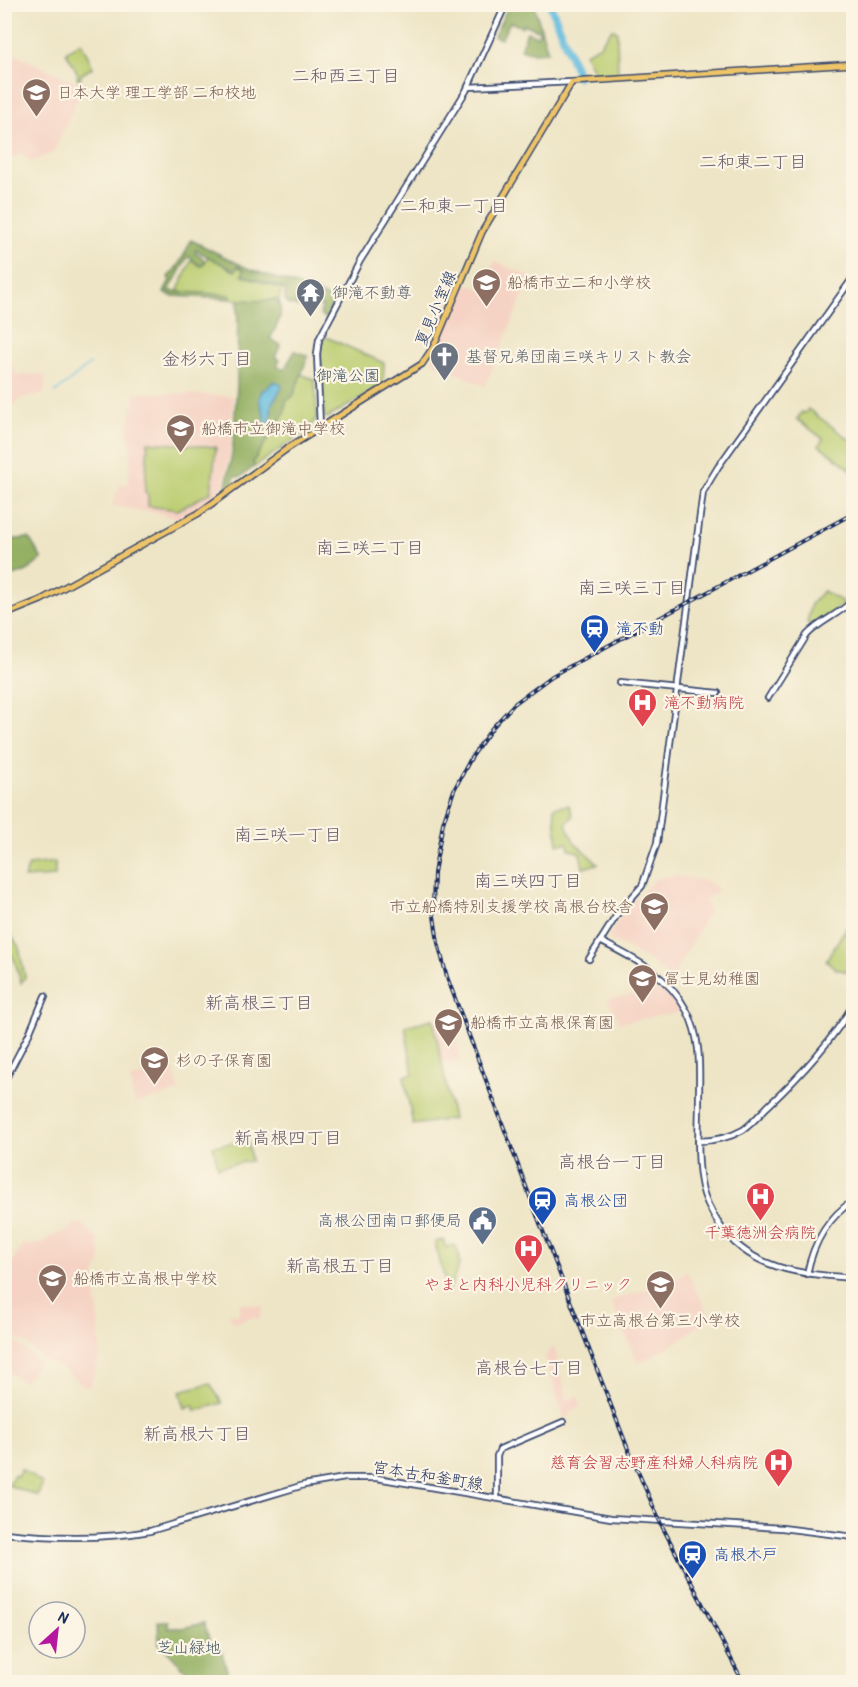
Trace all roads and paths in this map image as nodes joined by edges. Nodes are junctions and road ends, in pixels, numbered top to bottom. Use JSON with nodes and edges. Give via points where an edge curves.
{"nodes":[{"id":1,"x":506,"y":4,"type":"edge"},
{"id":2,"x":854,"y":64,"type":"edge"},
{"id":3,"x":572,"y":82,"type":"junction"},
{"id":4,"x":468,"y":87,"type":"junction"},
{"id":5,"x":854,"y":276,"type":"edge"},
{"id":6,"x":320,"y":427,"type":"junction"},
{"id":7,"x":854,"y":598,"type":"edge"},
{"id":8,"x":4,"y":615,"type":"edge"},
{"id":9,"x":620,"y":683,"type":"dead end"},
{"id":10,"x":677,"y":689,"type":"junction"},
{"id":11,"x":718,"y":693,"type":"dead end"},
{"id":12,"x":768,"y":698,"type":"dead end"},
{"id":13,"x":600,"y":941,"type":"junction"},
{"id":14,"x":589,"y":959,"type":"dead end"},
{"id":15,"x":45,"y":996,"type":"dead end"},
{"id":16,"x":854,"y":1003,"type":"edge"},
{"id":17,"x":4,"y":1082,"type":"edge"},
{"id":18,"x":698,"y":1141,"type":"junction"},
{"id":19,"x":854,"y":1200,"type":"edge"},
{"id":20,"x":807,"y":1274,"type":"junction"},
{"id":21,"x":854,"y":1278,"type":"edge"},
{"id":22,"x":563,"y":1422,"type":"dead end"},
{"id":23,"x":496,"y":1498,"type":"junction"},
{"id":24,"x":4,"y":1533,"type":"edge"},
{"id":25,"x":854,"y":1537,"type":"edge"}],
"edges":[{"from":1,"to":4,"type":"street"},
{"from":2,"to":3,"type":"main road"},
{"from":3,"to":4,"type":"street"},
{"from":3,"to":6,"type":"main road","name":"夏見小室線","via":[[482,232],[428,357],[410,373]]},
{"from":4,"to":6,"type":"street","via":[[360,261],[318,342]]},
{"from":5,"to":10,"type":"street","via":[[704,489]]},
{"from":6,"to":8,"type":"main road","name":"夏見小室線","via":[[199,513],[34,603]]},
{"from":7,"to":12,"type":"street","via":[[807,635]]},
{"from":9,"to":10,"type":"street"},
{"from":10,"to":11,"type":"street"},
{"from":10,"to":13,"type":"street","via":[[653,857],[639,890]]},
{"from":13,"to":14,"type":"street"},
{"from":13,"to":18,"type":"street","via":[[651,969],[670,986],[688,1013],[700,1060]]},
{"from":15,"to":17,"type":"street"},
{"from":16,"to":18,"type":"street","via":[[839,1028],[791,1085],[749,1125],[724,1138]]},
{"from":18,"to":20,"type":"street","via":[[704,1196],[725,1233],[759,1260]]},
{"from":19,"to":20,"type":"street","via":[[835,1216],[816,1243]]},
{"from":20,"to":21,"type":"street"},
{"from":22,"to":23,"type":"street","via":[[501,1449],[497,1456]]},
{"from":23,"to":24,"type":"street","name":"宮本古和釜町線","via":[[406,1481],[360,1477],[304,1485],[135,1533]]},
{"from":23,"to":25,"type":"street","name":"宮本古和釜町線","via":[[611,1518],[758,1526]]}]}
